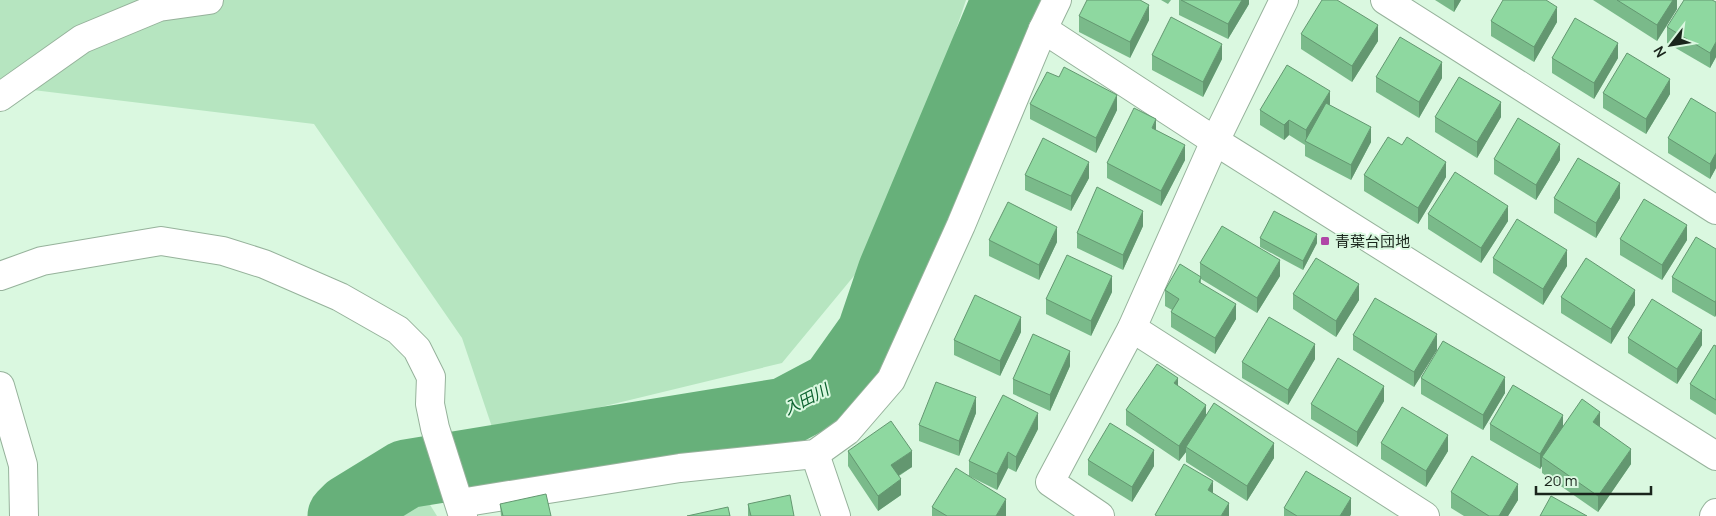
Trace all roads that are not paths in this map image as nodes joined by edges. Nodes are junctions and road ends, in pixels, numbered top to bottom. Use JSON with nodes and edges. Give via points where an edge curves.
{"nodes":[{"id":1,"x":209,"y":0,"type":"edge"},
{"id":2,"x":1057,"y":0,"type":"edge"},
{"id":3,"x":1284,"y":0,"type":"edge"},
{"id":4,"x":1385,"y":0,"type":"edge"},
{"id":5,"x":1042,"y":29,"type":"junction"},
{"id":6,"x":0,"y":97,"type":"edge"},
{"id":7,"x":1215,"y":141,"type":"junction"},
{"id":8,"x":1716,"y":210,"type":"edge"},
{"id":9,"x":0,"y":276,"type":"edge"},
{"id":10,"x":1132,"y":328,"type":"junction"},
{"id":11,"x":0,"y":386,"type":"edge"},
{"id":12,"x":815,"y":454,"type":"junction"},
{"id":13,"x":1716,"y":456,"type":"edge"},
{"id":14,"x":460,"y":506,"type":"edge"},
{"id":15,"x":24,"y":516,"type":"edge"},
{"id":16,"x":836,"y":516,"type":"edge"},
{"id":17,"x":1100,"y":516,"type":"edge"},
{"id":18,"x":1425,"y":516,"type":"edge"}],
"edges":[{"from":1,"to":6,"type":"street","via":[[159,7],[82,39]]},
{"from":2,"to":5,"type":"street"},
{"from":3,"to":7,"type":"street"},
{"from":4,"to":8,"type":"street"},
{"from":5,"to":7,"type":"street"},
{"from":5,"to":12,"type":"street","via":[[961,225],[892,380],[847,431]]},
{"from":7,"to":10,"type":"street"},
{"from":7,"to":13,"type":"street"},
{"from":9,"to":14,"type":"street","via":[[42,261],[162,241],[222,251],[264,264],[340,297],[398,330],[417,350],[431,377],[430,404],[435,428]]},
{"from":10,"to":17,"type":"street","via":[[1050,482]]},
{"from":10,"to":18,"type":"street"},
{"from":11,"to":15,"type":"street","via":[[23,465]]},
{"from":12,"to":14,"type":"street","via":[[680,468]]},
{"from":12,"to":16,"type":"street"}]}
